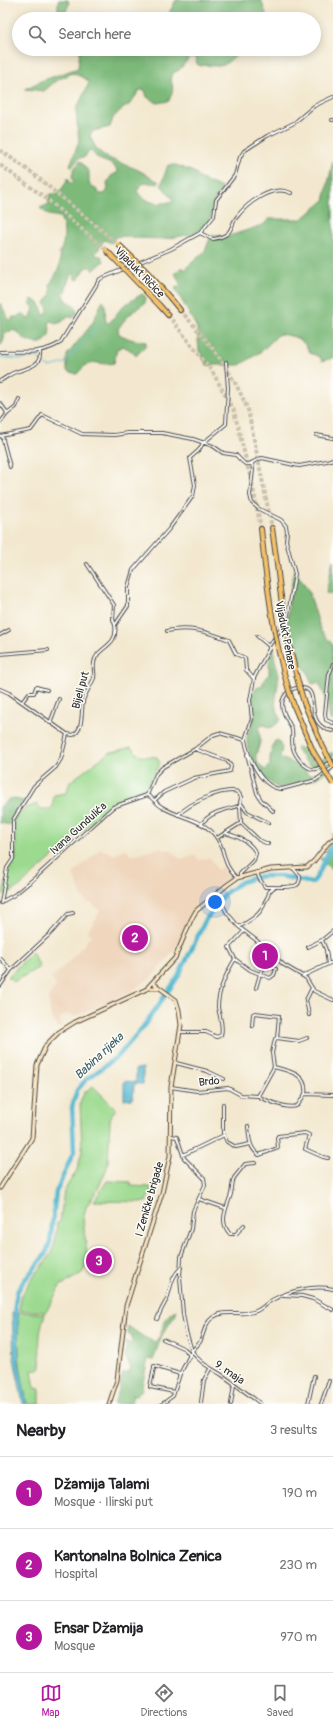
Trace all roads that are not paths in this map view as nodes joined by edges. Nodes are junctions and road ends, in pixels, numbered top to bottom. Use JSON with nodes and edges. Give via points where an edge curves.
{"nodes":[{"id":1,"x":333,"y":97,"type":"edge"},
{"id":2,"x":291,"y":193,"type":"dead end"},
{"id":3,"x":200,"y":233,"type":"junction"},
{"id":4,"x":118,"y":244,"type":"tunnel mouth"},
{"id":5,"x":106,"y":250,"type":"tunnel mouth"},
{"id":6,"x":180,"y":310,"type":"tunnel mouth"},
{"id":7,"x":168,"y":315,"type":"tunnel mouth"},
{"id":8,"x":40,"y":351,"type":"junction"},
{"id":9,"x":0,"y":352,"type":"edge"},
{"id":10,"x":226,"y":362,"type":"dead end"},
{"id":11,"x":0,"y":381,"type":"edge"},
{"id":12,"x":19,"y":399,"type":"dead end"},
{"id":13,"x":0,"y":403,"type":"edge"},
{"id":14,"x":7,"y":414,"type":"junction"},
{"id":15,"x":0,"y":422,"type":"edge"},
{"id":16,"x":316,"y":435,"type":"dead end"},
{"id":17,"x":1,"y":436,"type":"edge"},
{"id":18,"x":333,"y":438,"type":"edge"},
{"id":19,"x":202,"y":443,"type":"junction"},
{"id":20,"x":333,"y":459,"type":"edge"},
{"id":21,"x":252,"y":463,"type":"junction"},
{"id":22,"x":10,"y":467,"type":"dead end"},
{"id":23,"x":272,"y":528,"type":"tunnel mouth"},
{"id":24,"x":261,"y":529,"type":"tunnel mouth"},
{"id":25,"x":87,"y":564,"type":"dead end"},
{"id":26,"x":115,"y":625,"type":"junction"},
{"id":27,"x":9,"y":630,"type":"dead end"},
{"id":28,"x":167,"y":631,"type":"dead end"},
{"id":29,"x":0,"y":635,"type":"edge"},
{"id":30,"x":257,"y":636,"type":"dead end"},
{"id":31,"x":269,"y":646,"type":"junction"},
{"id":32,"x":48,"y":650,"type":"dead end"},
{"id":33,"x":0,"y":654,"type":"edge"},
{"id":34,"x":333,"y":664,"type":"edge"},
{"id":35,"x":254,"y":678,"type":"junction"},
{"id":36,"x":0,"y":689,"type":"edge"},
{"id":37,"x":47,"y":690,"type":"dead end"},
{"id":38,"x":59,"y":699,"type":"dead end"},
{"id":39,"x":22,"y":702,"type":"junction"},
{"id":40,"x":50,"y":723,"type":"junction"},
{"id":41,"x":333,"y":724,"type":"edge"},
{"id":42,"x":333,"y":730,"type":"edge"},
{"id":43,"x":67,"y":734,"type":"junction"},
{"id":44,"x":245,"y":740,"type":"junction"},
{"id":45,"x":195,"y":749,"type":"junction"},
{"id":46,"x":247,"y":753,"type":"junction"},
{"id":47,"x":333,"y":761,"type":"edge"},
{"id":48,"x":333,"y":766,"type":"edge"},
{"id":49,"x":333,"y":784,"type":"edge"},
{"id":50,"x":148,"y":796,"type":"junction"},
{"id":51,"x":155,"y":800,"type":"junction"},
{"id":52,"x":240,"y":803,"type":"junction"},
{"id":53,"x":273,"y":811,"type":"dead end"},
{"id":54,"x":178,"y":815,"type":"junction"},
{"id":55,"x":241,"y":823,"type":"junction"},
{"id":56,"x":269,"y":823,"type":"dead end"},
{"id":57,"x":201,"y":824,"type":"junction"},
{"id":58,"x":225,"y":833,"type":"junction"},
{"id":59,"x":217,"y":838,"type":"junction"},
{"id":60,"x":333,"y":839,"type":"edge"},
{"id":61,"x":268,"y":844,"type":"dead end"},
{"id":62,"x":293,"y":868,"type":"junction"},
{"id":63,"x":258,"y":873,"type":"junction"},
{"id":64,"x":238,"y":877,"type":"junction"},
{"id":65,"x":274,"y":886,"type":"junction"},
{"id":66,"x":216,"y":893,"type":"junction"},
{"id":67,"x":0,"y":903,"type":"edge"},
{"id":68,"x":72,"y":913,"type":"dead end"},
{"id":69,"x":238,"y":927,"type":"junction"},
{"id":70,"x":244,"y":931,"type":"junction"},
{"id":71,"x":333,"y":932,"type":"edge"},
{"id":72,"x":322,"y":940,"type":"junction"},
{"id":73,"x":308,"y":947,"type":"dead end"},
{"id":74,"x":272,"y":955,"type":"junction"},
{"id":75,"x":0,"y":958,"type":"edge"},
{"id":76,"x":235,"y":959,"type":"junction"},
{"id":77,"x":333,"y":962,"type":"edge"},
{"id":78,"x":266,"y":963,"type":"junction"},
{"id":79,"x":328,"y":964,"type":"junction"},
{"id":80,"x":11,"y":970,"type":"junction"},
{"id":81,"x":260,"y":974,"type":"junction"},
{"id":82,"x":303,"y":976,"type":"junction"},
{"id":83,"x":153,"y":983,"type":"junction"},
{"id":84,"x":0,"y":986,"type":"edge"},
{"id":85,"x":158,"y":988,"type":"junction"},
{"id":86,"x":256,"y":988,"type":"dead end"},
{"id":87,"x":312,"y":988,"type":"junction"},
{"id":88,"x":143,"y":991,"type":"junction"},
{"id":89,"x":333,"y":1000,"type":"edge"},
{"id":90,"x":309,"y":1016,"type":"dead end"},
{"id":91,"x":252,"y":1026,"type":"dead end"},
{"id":92,"x":181,"y":1032,"type":"junction"},
{"id":93,"x":277,"y":1038,"type":"junction"},
{"id":94,"x":307,"y":1038,"type":"dead end"},
{"id":95,"x":176,"y":1063,"type":"junction"},
{"id":96,"x":274,"y":1067,"type":"junction"},
{"id":97,"x":224,"y":1079,"type":"dead end"},
{"id":98,"x":171,"y":1087,"type":"junction"},
{"id":99,"x":305,"y":1094,"type":"junction"},
{"id":100,"x":333,"y":1095,"type":"edge"},
{"id":101,"x":258,"y":1096,"type":"junction"},
{"id":102,"x":224,"y":1104,"type":"dead end"},
{"id":103,"x":248,"y":1126,"type":"dead end"},
{"id":104,"x":224,"y":1135,"type":"junction"},
{"id":105,"x":171,"y":1136,"type":"junction"},
{"id":106,"x":250,"y":1144,"type":"junction"},
{"id":107,"x":182,"y":1155,"type":"junction"},
{"id":108,"x":328,"y":1158,"type":"dead end"},
{"id":109,"x":255,"y":1163,"type":"dead end"},
{"id":110,"x":0,"y":1188,"type":"edge"},
{"id":111,"x":200,"y":1199,"type":"junction"},
{"id":112,"x":225,"y":1208,"type":"junction"},
{"id":113,"x":244,"y":1225,"type":"dead end"},
{"id":114,"x":181,"y":1268,"type":"junction"},
{"id":115,"x":333,"y":1289,"type":"edge"},
{"id":116,"x":283,"y":1295,"type":"junction"},
{"id":117,"x":333,"y":1310,"type":"edge"},
{"id":118,"x":157,"y":1319,"type":"dead end"},
{"id":119,"x":163,"y":1339,"type":"dead end"},
{"id":120,"x":192,"y":1351,"type":"junction"},
{"id":121,"x":190,"y":1356,"type":"junction"},
{"id":122,"x":210,"y":1369,"type":"junction"},
{"id":123,"x":180,"y":1374,"type":"junction"},
{"id":124,"x":314,"y":1376,"type":"dead end"},
{"id":125,"x":329,"y":1381,"type":"dead end"},
{"id":126,"x":234,"y":1384,"type":"junction"},
{"id":127,"x":174,"y":1392,"type":"junction"},
{"id":128,"x":201,"y":1402,"type":"dead end"},
{"id":129,"x":109,"y":1404,"type":"edge"},
{"id":130,"x":162,"y":1404,"type":"edge"},
{"id":131,"x":231,"y":1404,"type":"edge"},
{"id":132,"x":260,"y":1404,"type":"edge"},
{"id":133,"x":308,"y":1404,"type":"edge"},
{"id":134,"x":321,"y":1404,"type":"edge"}],
"edges":[{"from":1,"to":3,"type":"street","via":[[314,106],[294,123],[244,151],[235,174],[216,200],[214,216]]},
{"from":2,"to":3,"type":"street","via":[[282,190],[265,195],[248,206],[237,217],[227,234],[219,238],[212,239]]},
{"from":3,"to":8,"type":"street","via":[[171,249],[100,279],[60,343]]},
{"from":4,"to":6,"type":"highway","name":"Vijadukt Ričice","bridge":true,"via":[[148,273]]},
{"from":5,"to":7,"type":"highway","name":"Vijadukt Ričice","bridge":true},
{"from":8,"to":9,"type":"street"},
{"from":8,"to":11,"type":"street","via":[[40,357],[31,368],[13,373]]},
{"from":10,"to":19,"type":"street","name":"Bijeli put","via":[[227,421]]},
{"from":12,"to":14,"type":"street","via":[[16,407]]},
{"from":13,"to":14,"type":"street"},
{"from":14,"to":15,"type":"street"},
{"from":16,"to":18,"type":"street"},
{"from":17,"to":19,"type":"street","via":[[31,430],[42,415],[82,434],[114,436],[128,433],[162,433]]},
{"from":17,"to":22,"type":"street"},
{"from":19,"to":21,"type":"street","via":[[213,446],[223,453],[236,455],[243,464]]},
{"from":19,"to":26,"type":"street","name":"Bijeli put","via":[[199,450],[190,458],[195,485],[193,496],[169,530],[133,570],[128,587],[128,606]]},
{"from":20,"to":21,"type":"street","via":[[299,466],[262,458]]},
{"from":21,"to":31,"type":"street","via":[[252,503],[281,520],[286,526],[286,541],[295,574],[287,620]]},
{"from":23,"to":48,"type":"highway","name":"Vijadukt Pehare","bridge":true,"via":[[292,664],[304,703],[322,747]]},
{"from":24,"to":49,"type":"highway","name":"Vijadukt Pehare","bridge":true,"via":[[274,634],[280,660],[303,729]]},
{"from":25,"to":26,"type":"street","via":[[114,605]]},
{"from":26,"to":43,"type":"street","name":"Bijeli put","via":[[116,632],[111,644],[98,654],[95,660],[94,677],[84,697],[80,728],[76,734]]},
{"from":27,"to":29,"type":"street"},
{"from":28,"to":35,"type":"street","via":[[196,629],[229,640],[236,654],[246,660],[246,670]]},
{"from":30,"to":31,"type":"street"},
{"from":31,"to":35,"type":"street"},
{"from":32,"to":33,"type":"street"},
{"from":34,"to":41,"type":"street","via":[[325,714],[326,720]]},
{"from":35,"to":44,"type":"street","via":[[250,700],[252,719]]},
{"from":36,"to":39,"type":"street"},
{"from":37,"to":39,"type":"street","via":[[36,687],[34,693],[28,693]]},
{"from":38,"to":40,"type":"street"},
{"from":39,"to":40,"type":"street"},
{"from":40,"to":43,"type":"street"},
{"from":42,"to":47,"type":"street","via":[[323,727],[315,717],[313,696],[309,690],[289,690],[283,702],[283,711],[290,724],[294,752],[306,766],[313,769]]},
{"from":43,"to":67,"type":"street","via":[[61,759],[56,767],[34,786],[13,820],[13,859],[7,868]]},
{"from":44,"to":45,"type":"street","via":[[219,733],[207,738]]},
{"from":44,"to":46,"type":"street"},
{"from":45,"to":50,"type":"street","via":[[163,767],[156,774]]},
{"from":45,"to":51,"type":"street","via":[[227,761],[231,766],[230,771],[194,778],[164,792]]},
{"from":46,"to":48,"type":"street","via":[[261,776],[275,788],[282,789],[316,780]]},
{"from":46,"to":53,"type":"street","via":[[257,793]]},
{"from":50,"to":51,"type":"street"},
{"from":50,"to":67,"type":"street","name":"Ivana Gundulića","via":[[113,807],[36,877]]},
{"from":51,"to":54,"type":"street","via":[[161,807]]},
{"from":52,"to":54,"type":"street","via":[[238,792],[226,791],[208,797]]},
{"from":52,"to":55,"type":"street"},
{"from":52,"to":56,"type":"street","via":[[247,812]]},
{"from":52,"to":57,"type":"street","via":[[237,807],[221,810]]},
{"from":54,"to":57,"type":"street"},
{"from":55,"to":58,"type":"street"},
{"from":55,"to":61,"type":"street","via":[[259,840]]},
{"from":57,"to":59,"type":"street"},
{"from":58,"to":59,"type":"street"},
{"from":58,"to":64,"type":"street","via":[[245,841],[256,853],[254,860]]},
{"from":59,"to":64,"type":"street","via":[[226,865]]},
{"from":60,"to":62,"type":"main road","via":[[310,865],[300,869]]},
{"from":62,"to":63,"type":"main road","via":[[271,869]]},
{"from":62,"to":65,"type":"street","via":[[300,876],[300,881],[295,885]]},
{"from":63,"to":64,"type":"main road"},
{"from":63,"to":65,"type":"street","via":[[265,887]]},
{"from":64,"to":66,"type":"main road"},
{"from":65,"to":69,"type":"street","via":[[264,902],[264,908],[250,921]]},
{"from":66,"to":69,"type":"street","via":[[226,913]]},
{"from":66,"to":83,"type":"main road","via":[[196,911],[175,958]]},
{"from":68,"to":80,"type":"street","via":[[68,914],[51,934]]},
{"from":69,"to":70,"type":"street"},
{"from":70,"to":74,"type":"street"},
{"from":70,"to":76,"type":"street","via":[[229,946]]},
{"from":71,"to":72,"type":"street"},
{"from":72,"to":73,"type":"street"},
{"from":72,"to":79,"type":"street"},
{"from":74,"to":78,"type":"street"},
{"from":74,"to":82,"type":"street"},
{"from":75,"to":80,"type":"street"},
{"from":76,"to":81,"type":"street"},
{"from":76,"to":92,"type":"street","via":[[226,976],[219,1004],[221,1035],[217,1037],[206,1032]]},
{"from":77,"to":79,"type":"street"},
{"from":78,"to":81,"type":"street"},
{"from":78,"to":81,"type":"street","via":[[275,968],[273,977]]},
{"from":79,"to":82,"type":"street"},
{"from":80,"to":84,"type":"street"},
{"from":81,"to":86,"type":"street"},
{"from":82,"to":87,"type":"street"},
{"from":83,"to":85,"type":"main road","name":"I Zeničke brigade"},
{"from":83,"to":88,"type":"main road"},
{"from":85,"to":88,"type":"main road"},
{"from":85,"to":92,"type":"main road","name":"I Zeničke brigade","via":[[174,998],[180,1010]]},
{"from":87,"to":89,"type":"street"},
{"from":87,"to":90,"type":"street","via":[[306,1000]]},
{"from":88,"to":110,"type":"main road","via":[[75,1022],[58,1032],[46,1045],[38,1065],[32,1138]]},
{"from":91,"to":93,"type":"street","via":[[255,1013],[279,1016]]},
{"from":92,"to":95,"type":"main road","name":"I Zeničke brigade"},
{"from":93,"to":94,"type":"street","via":[[299,1041]]},
{"from":93,"to":96,"type":"street","via":[[272,1053]]},
{"from":95,"to":97,"type":"street","via":[[207,1071]]},
{"from":95,"to":98,"type":"main road","name":"I Zeničke brigade"},
{"from":96,"to":99,"type":"street","via":[[290,1071],[302,1079],[306,1087]]},
{"from":96,"to":101,"type":"street"},
{"from":98,"to":101,"type":"street","name":"Brdo","via":[[197,1091],[228,1088],[242,1095]]},
{"from":98,"to":105,"type":"main road","name":"I Zeničke brigade"},
{"from":99,"to":100,"type":"street"},
{"from":99,"to":101,"type":"street","via":[[294,1106],[276,1104]]},
{"from":102,"to":104,"type":"street"},
{"from":103,"to":106,"type":"street"},
{"from":104,"to":106,"type":"street","via":[[227,1142],[236,1147]]},
{"from":104,"to":107,"type":"street"},
{"from":105,"to":107,"type":"street","via":[[177,1137]]},
{"from":105,"to":129,"type":"main road","name":"I Zeničke brigade","via":[[167,1174],[126,1306],[117,1380]]},
{"from":106,"to":108,"type":"street","via":[[258,1154],[262,1154],[278,1148],[278,1136],[308,1133],[305,1149]]},
{"from":107,"to":111,"type":"street","via":[[205,1180]]},
{"from":109,"to":112,"type":"street","via":[[245,1164],[234,1179],[230,1199]]},
{"from":111,"to":112,"type":"street"},
{"from":111,"to":114,"type":"street","via":[[191,1215],[191,1229],[181,1257]]},
{"from":112,"to":113,"type":"street","via":[[224,1223],[230,1234],[236,1234]]},
{"from":114,"to":118,"type":"street","via":[[171,1282]]},
{"from":114,"to":120,"type":"street","via":[[183,1314]]},
{"from":115,"to":116,"type":"street","via":[[304,1289]]},
{"from":116,"to":117,"type":"street","via":[[313,1299]]},
{"from":116,"to":120,"type":"street","via":[[257,1311],[227,1312],[210,1319],[199,1343]]},
{"from":119,"to":121,"type":"street","via":[[185,1349]]},
{"from":120,"to":121,"type":"street"},
{"from":120,"to":122,"type":"street","name":"9. maja"},
{"from":121,"to":123,"type":"street"},
{"from":122,"to":126,"type":"street","name":"9. maja"},
{"from":122,"to":128,"type":"street","via":[[204,1380]]},
{"from":123,"to":127,"type":"street"},
{"from":123,"to":127,"type":"street","via":[[154,1366],[150,1386]]},
{"from":124,"to":133,"type":"street"},
{"from":125,"to":134,"type":"street"},
{"from":126,"to":131,"type":"street"},
{"from":126,"to":132,"type":"street","name":"9. maja"},
{"from":127,"to":130,"type":"street","via":[[172,1397]]}]}
